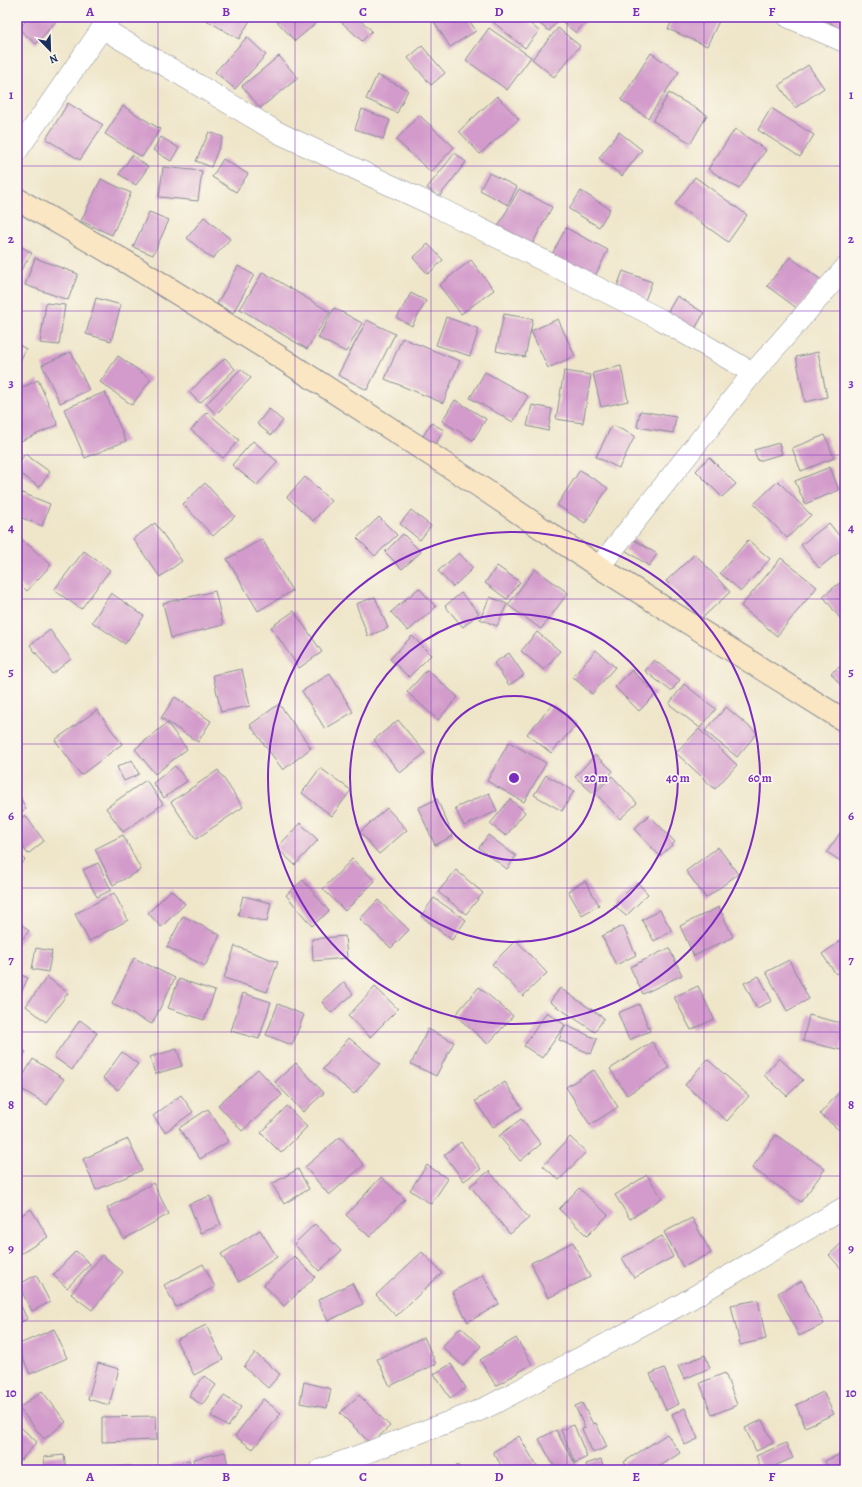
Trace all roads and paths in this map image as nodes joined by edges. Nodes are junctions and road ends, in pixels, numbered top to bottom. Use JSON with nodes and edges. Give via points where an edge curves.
{"nodes":[{"id":1,"x":788,"y":17,"type":"edge"},
{"id":2,"x":106,"y":23,"type":"edge"},
{"id":3,"x":845,"y":42,"type":"edge"},
{"id":4,"x":17,"y":151,"type":"edge"},
{"id":5,"x":17,"y":199,"type":"edge"},
{"id":6,"x":845,"y":268,"type":"edge"},
{"id":7,"x":753,"y":373,"type":"junction"},
{"id":8,"x":599,"y":567,"type":"junction"},
{"id":9,"x":845,"y":722,"type":"edge"},
{"id":10,"x":845,"y":1207,"type":"edge"},
{"id":11,"x":320,"y":1470,"type":"edge"}],
"edges":[{"from":1,"to":3,"type":"street"},
{"from":2,"to":4,"type":"street"},
{"from":2,"to":7,"type":"street","via":[[279,133],[435,206],[660,319]]},
{"from":5,"to":8,"type":"street","via":[[128,263],[276,354]]},
{"from":6,"to":7,"type":"street"},
{"from":7,"to":8,"type":"street"},
{"from":8,"to":9,"type":"street"},
{"from":10,"to":11,"type":"street","via":[[680,1305],[485,1408]]}]}
